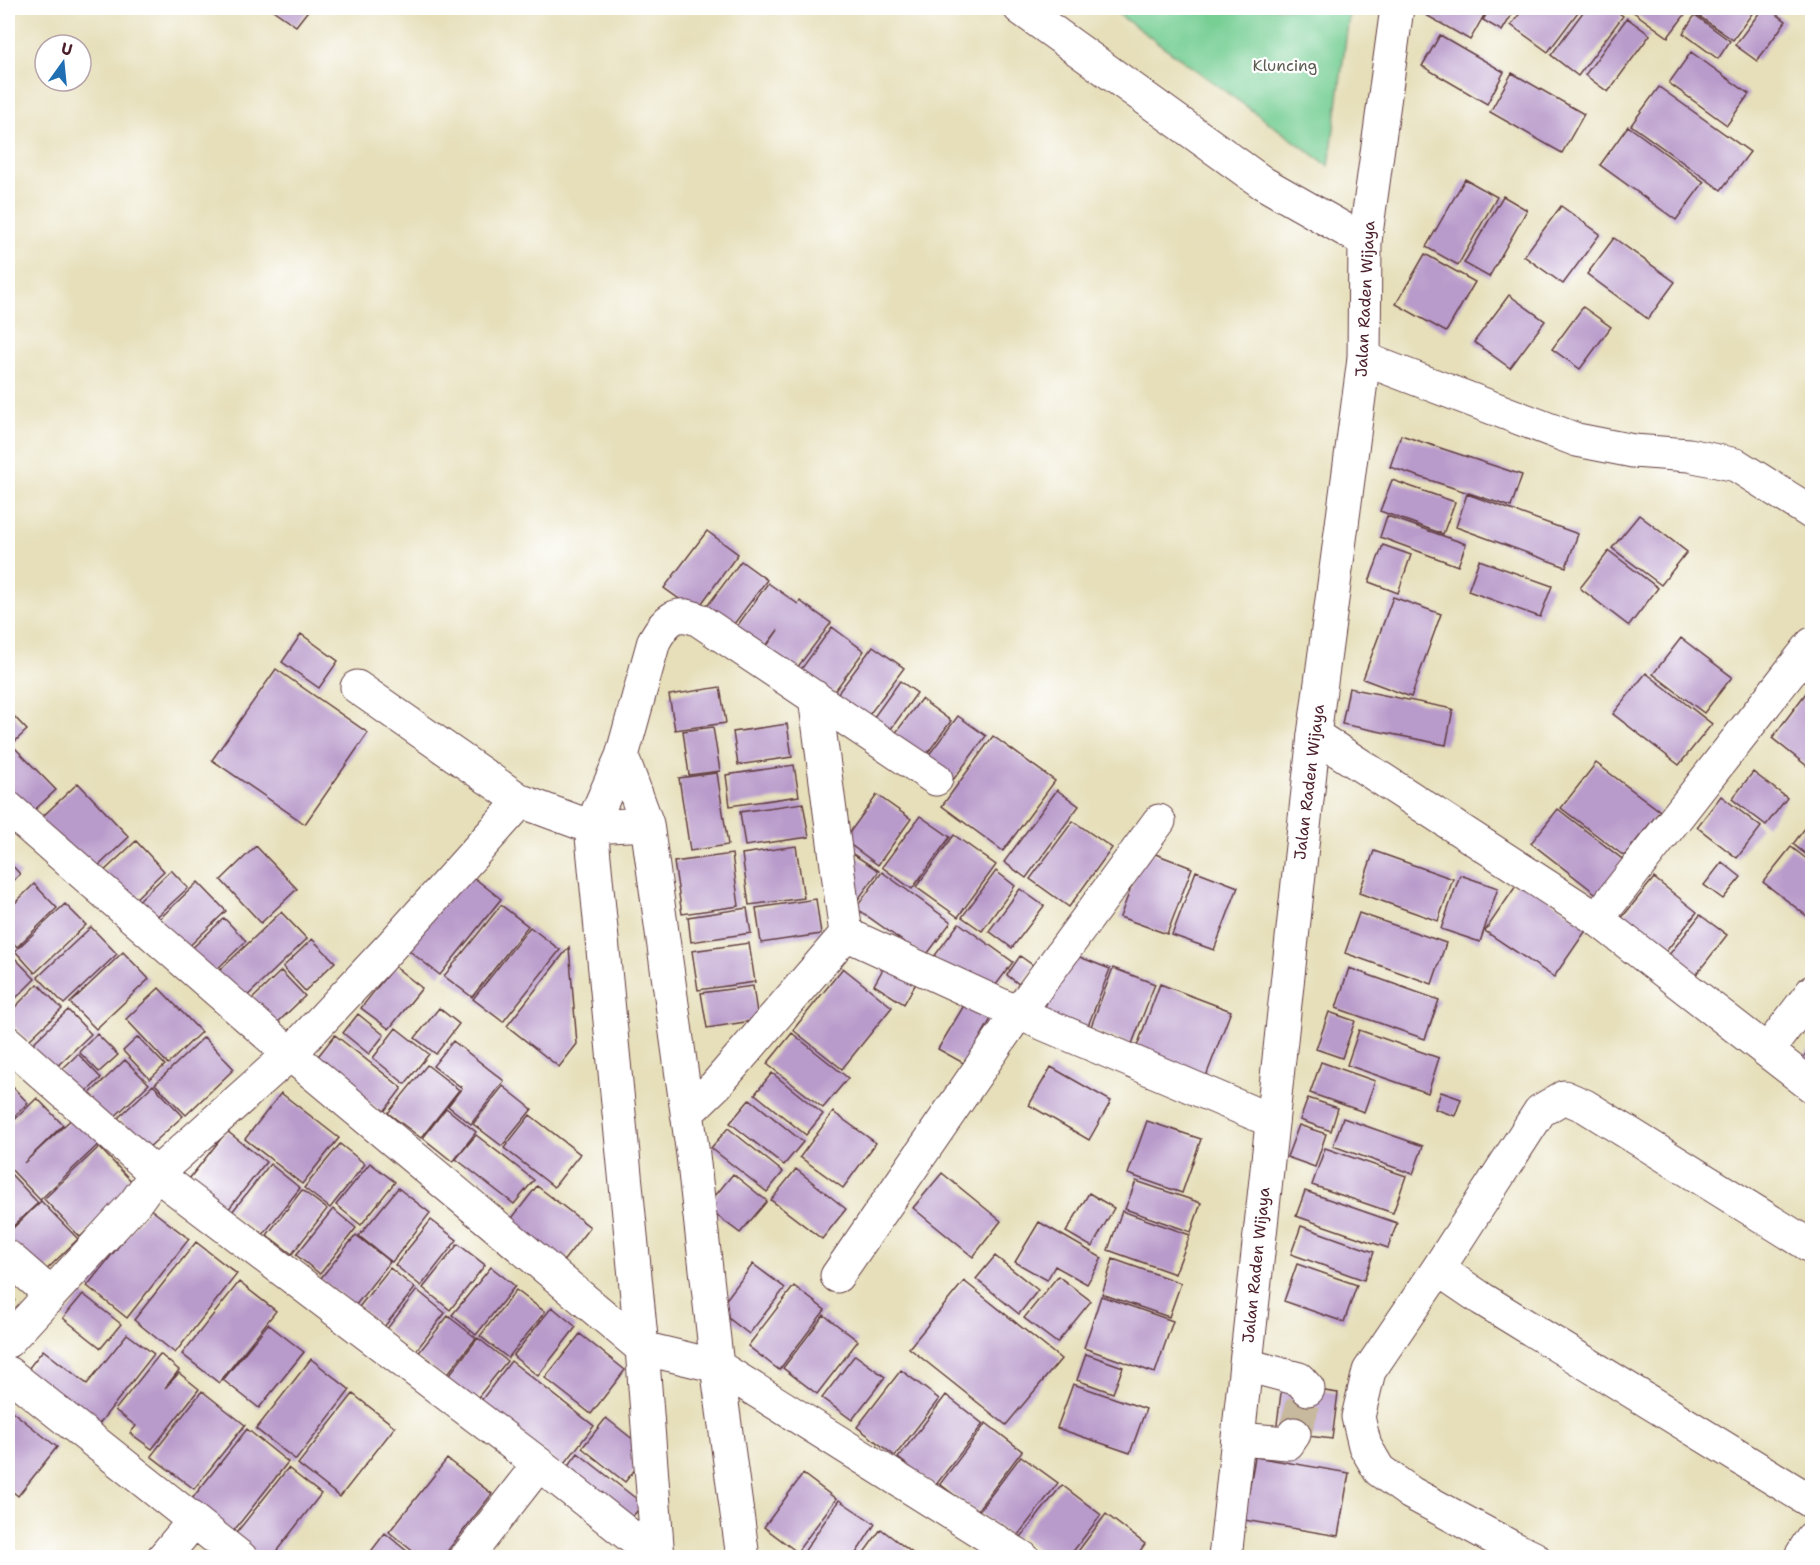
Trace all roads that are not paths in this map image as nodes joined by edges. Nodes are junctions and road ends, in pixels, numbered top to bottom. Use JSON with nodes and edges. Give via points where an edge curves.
{"nodes":[{"id":1,"x":1020,"y":8,"type":"edge"},
{"id":2,"x":1397,"y":8,"type":"edge"},
{"id":3,"x":1365,"y":241,"type":"junction"},
{"id":4,"x":1364,"y":359,"type":"junction"},
{"id":5,"x":1812,"y":513,"type":"edge"},
{"id":6,"x":1812,"y":644,"type":"edge"},
{"id":7,"x":357,"y":687,"type":"dead end"},
{"id":8,"x":815,"y":697,"type":"junction"},
{"id":9,"x":1314,"y":735,"type":"junction"},
{"id":10,"x":622,"y":756,"type":"junction"},
{"id":11,"x":936,"y":779,"type":"dead end"},
{"id":12,"x":521,"y":801,"type":"junction"},
{"id":13,"x":8,"y":808,"type":"edge"},
{"id":14,"x":1159,"y":822,"type":"dead end"},
{"id":15,"x":647,"y":824,"type":"junction"},
{"id":16,"x":591,"y":827,"type":"junction"},
{"id":17,"x":1597,"y":919,"type":"junction"},
{"id":18,"x":846,"y":934,"type":"junction"},
{"id":19,"x":1812,"y":992,"type":"edge"},
{"id":20,"x":1018,"y":1013,"type":"junction"},
{"id":21,"x":8,"y":1043,"type":"edge"},
{"id":22,"x":1767,"y":1051,"type":"junction"},
{"id":23,"x":290,"y":1054,"type":"junction"},
{"id":24,"x":1812,"y":1086,"type":"edge"},
{"id":25,"x":687,"y":1113,"type":"junction"},
{"id":26,"x":1272,"y":1121,"type":"junction"},
{"id":27,"x":156,"y":1174,"type":"junction"},
{"id":28,"x":1812,"y":1247,"type":"edge"},
{"id":29,"x":8,"y":1257,"type":"edge"},
{"id":30,"x":1438,"y":1269,"type":"junction"},
{"id":31,"x":837,"y":1276,"type":"dead end"},
{"id":32,"x":48,"y":1298,"type":"junction"},
{"id":33,"x":8,"y":1341,"type":"edge"},
{"id":34,"x":642,"y":1348,"type":"junction"},
{"id":35,"x":1246,"y":1365,"type":"junction"},
{"id":36,"x":717,"y":1366,"type":"junction"},
{"id":37,"x":8,"y":1373,"type":"edge"},
{"id":38,"x":1308,"y":1389,"type":"dead end"},
{"id":39,"x":1294,"y":1434,"type":"dead end"},
{"id":40,"x":1238,"y":1439,"type":"junction"},
{"id":41,"x":539,"y":1464,"type":"junction"},
{"id":42,"x":1812,"y":1502,"type":"edge"},
{"id":43,"x":194,"y":1521,"type":"junction"},
{"id":44,"x":1812,"y":1538,"type":"edge"},
{"id":45,"x":163,"y":1557,"type":"edge"},
{"id":46,"x":241,"y":1557,"type":"edge"},
{"id":47,"x":466,"y":1557,"type":"edge"},
{"id":48,"x":658,"y":1557,"type":"edge"},
{"id":49,"x":743,"y":1557,"type":"edge"},
{"id":50,"x":1023,"y":1557,"type":"edge"},
{"id":51,"x":1225,"y":1557,"type":"edge"},
{"id":52,"x":1534,"y":1557,"type":"edge"},
{"id":53,"x":1800,"y":1557,"type":"edge"}],
"edges":[{"from":1,"to":3,"type":"main road","via":[[1263,183]]},
{"from":2,"to":3,"type":"main road","name":"Jalan Raden Wijaya"},
{"from":3,"to":4,"type":"main road","name":"Jalan Raden Wijaya"},
{"from":4,"to":5,"type":"main road","via":[[1577,440],[1736,465]]},
{"from":4,"to":9,"type":"main road","name":"Jalan Raden Wijaya"},
{"from":6,"to":17,"type":"main road"},
{"from":7,"to":12,"type":"main road"},
{"from":8,"to":10,"type":"main road","via":[[699,620],[688,615],[673,617],[662,626],[654,641]]},
{"from":8,"to":11,"type":"main road"},
{"from":8,"to":18,"type":"main road"},
{"from":9,"to":17,"type":"main road"},
{"from":9,"to":26,"type":"main road","name":"Jalan Raden Wijaya"},
{"from":10,"to":15,"type":"main road"},
{"from":10,"to":16,"type":"main road"},
{"from":12,"to":16,"type":"main road"},
{"from":12,"to":23,"type":"main road"},
{"from":13,"to":23,"type":"main road"},
{"from":14,"to":20,"type":"main road"},
{"from":15,"to":16,"type":"main road"},
{"from":15,"to":25,"type":"main road"},
{"from":16,"to":34,"type":"main road"},
{"from":17,"to":22,"type":"main road"},
{"from":18,"to":20,"type":"main road"},
{"from":18,"to":25,"type":"main road","via":[[716,1085]]},
{"from":19,"to":22,"type":"main road"},
{"from":20,"to":26,"type":"main road"},
{"from":20,"to":31,"type":"main road"},
{"from":21,"to":27,"type":"main road"},
{"from":22,"to":24,"type":"main road"},
{"from":23,"to":27,"type":"main road"},
{"from":23,"to":34,"type":"main road"},
{"from":25,"to":36,"type":"main road"},
{"from":26,"to":35,"type":"main road","name":"Jalan Raden Wijaya"},
{"from":27,"to":32,"type":"main road","via":[[135,1203]]},
{"from":27,"to":41,"type":"main road"},
{"from":28,"to":30,"type":"main road","via":[[1585,1106],[1564,1097],[1540,1111]]},
{"from":29,"to":32,"type":"main road","via":[[39,1284]]},
{"from":30,"to":42,"type":"main road"},
{"from":30,"to":52,"type":"main road","via":[[1369,1371],[1358,1417],[1365,1446],[1379,1470],[1411,1493]]},
{"from":32,"to":33,"type":"main road"},
{"from":34,"to":36,"type":"main road"},
{"from":34,"to":48,"type":"main road"},
{"from":35,"to":38,"type":"main road","via":[[1299,1379]]},
{"from":35,"to":40,"type":"main road","name":"Jalan Raden Wijaya"},
{"from":36,"to":49,"type":"main road"},
{"from":36,"to":50,"type":"main road"},
{"from":37,"to":43,"type":"main road"},
{"from":39,"to":40,"type":"main road","via":[[1288,1443]]},
{"from":40,"to":51,"type":"main road","name":"Jalan Raden Wijaya"},
{"from":41,"to":47,"type":"main road"},
{"from":41,"to":48,"type":"main road"},
{"from":43,"to":45,"type":"main road"},
{"from":43,"to":46,"type":"main road"},
{"from":44,"to":53,"type":"main road"}]}
